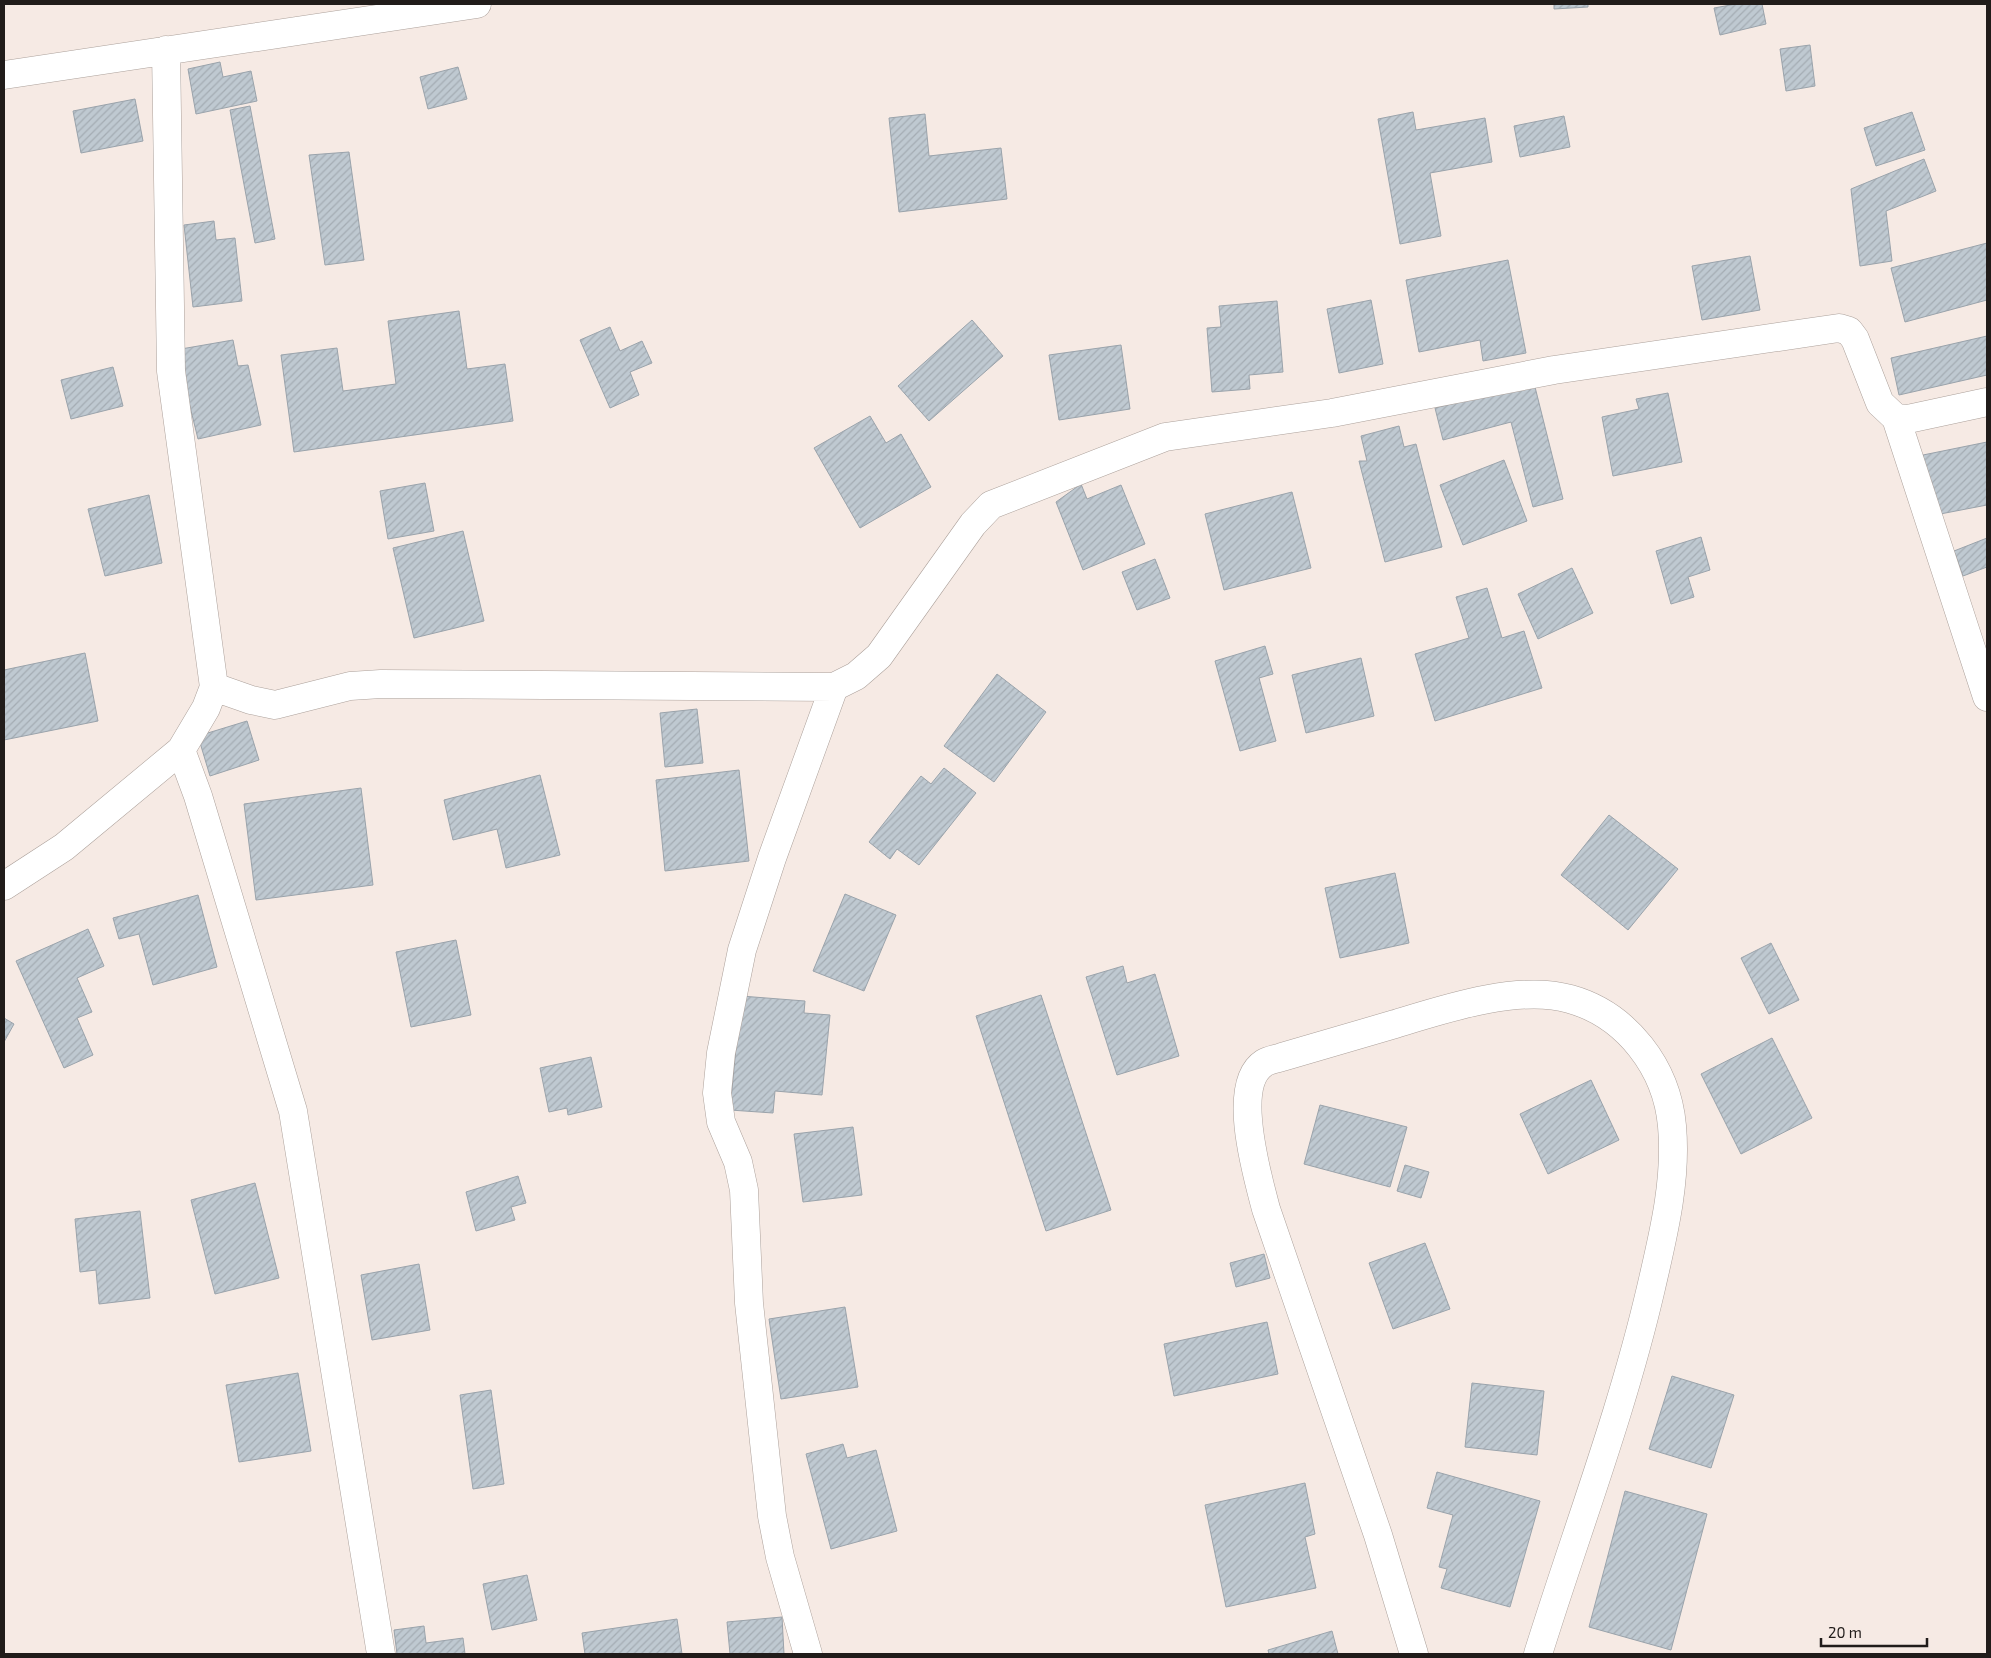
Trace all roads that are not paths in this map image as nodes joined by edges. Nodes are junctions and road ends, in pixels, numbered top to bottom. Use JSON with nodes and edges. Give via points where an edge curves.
{"nodes":[{"id":1,"x":477,"y":4,"type":"edge"},
{"id":2,"x":166,"y":50,"type":"junction"},
{"id":3,"x":4,"y":75,"type":"edge"},
{"id":4,"x":1987,"y":402,"type":"edge"},
{"id":5,"x":1896,"y":418,"type":"junction"},
{"id":6,"x":214,"y":687,"type":"junction"},
{"id":7,"x":834,"y":687,"type":"junction"},
{"id":8,"x":1987,"y":697,"type":"edge"},
{"id":9,"x":181,"y":750,"type":"junction"},
{"id":10,"x":4,"y":886,"type":"edge"},
{"id":11,"x":381,"y":1654,"type":"edge"},
{"id":12,"x":808,"y":1654,"type":"edge"},
{"id":13,"x":1414,"y":1654,"type":"edge"},
{"id":14,"x":1538,"y":1654,"type":"edge"}],
"edges":[{"from":1,"to":2,"type":"street"},
{"from":2,"to":3,"type":"street"},
{"from":2,"to":6,"type":"street","via":[[171,370]]},
{"from":4,"to":5,"type":"street","via":[[1908,419]]},
{"from":5,"to":7,"type":"street","via":[[1880,403],[1855,339],[1849,331],[1839,328],[1554,370],[1332,412],[1165,437],[991,505],[973,524],[879,656],[856,676]]},
{"from":5,"to":8,"type":"street"},
{"from":6,"to":7,"type":"street","via":[[276,705],[350,686],[381,684]]},
{"from":6,"to":9,"type":"street","via":[[206,708]]},
{"from":7,"to":12,"type":"street","via":[[742,950],[721,1052],[717,1093],[721,1122],[738,1162],[744,1190],[749,1303],[772,1516],[780,1557]]},
{"from":9,"to":10,"type":"street","via":[[64,847]]},
{"from":9,"to":11,"type":"street","via":[[198,796],[293,1111]]},
{"from":13,"to":14,"type":"street","via":[[1378,1535],[1266,1209],[1253,1158],[1247,1098],[1254,1076],[1263,1064],[1282,1057],[1469,1002],[1542,995],[1570,999],[1600,1012],[1630,1033],[1651,1061],[1663,1084],[1672,1126],[1672,1178],[1661,1246],[1636,1352]]}]}
